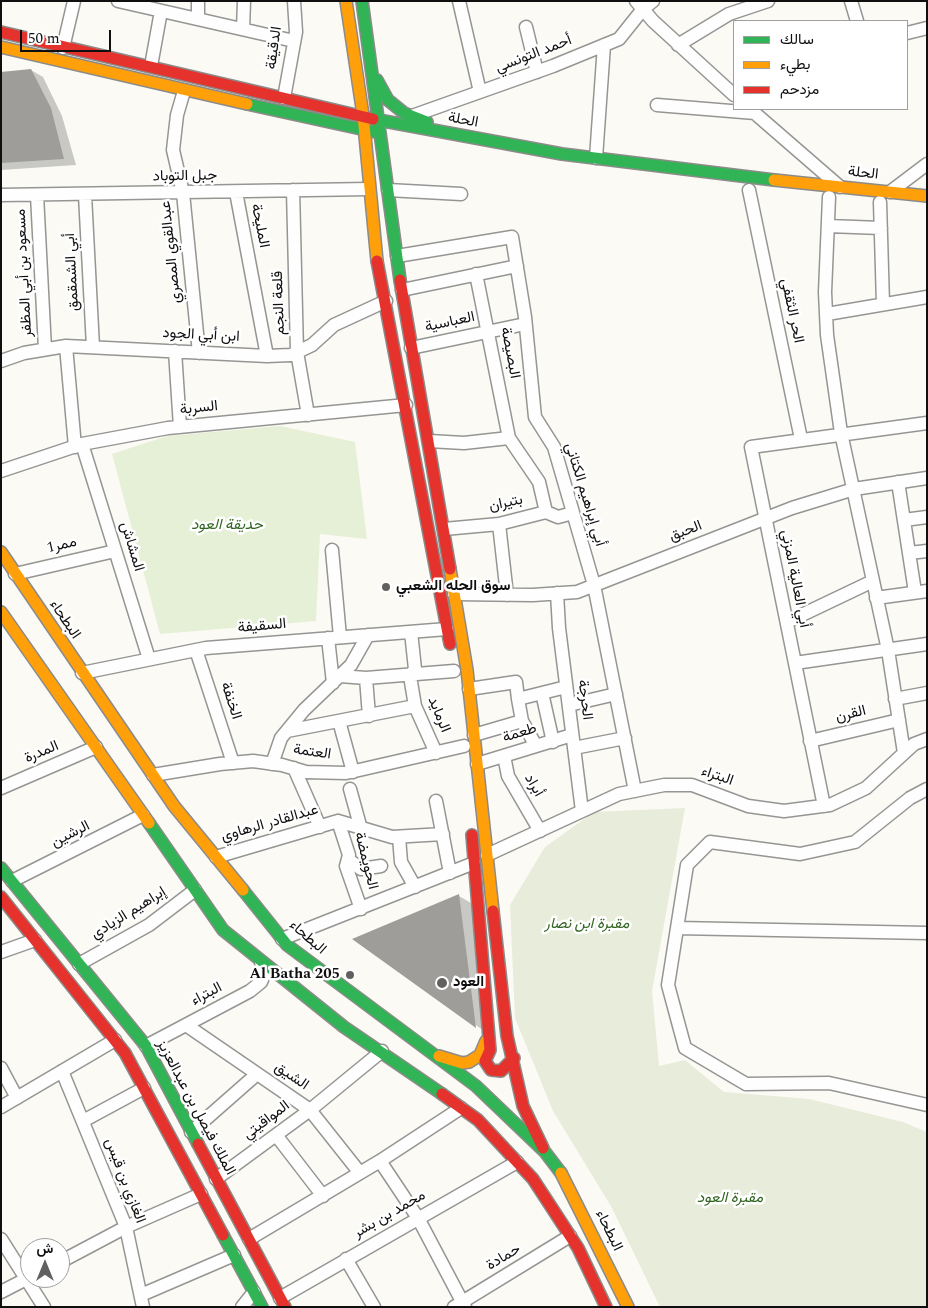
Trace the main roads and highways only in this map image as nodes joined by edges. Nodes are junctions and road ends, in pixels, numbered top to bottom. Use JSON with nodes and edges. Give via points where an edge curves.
{"nodes":[{"id":1,"x":346,"y":1,"type":"edge"},
{"id":2,"x":365,"y":2,"type":"edge"},
{"id":3,"x":1,"y":32,"type":"edge"},
{"id":4,"x":1,"y":47,"type":"edge"},
{"id":5,"x":374,"y":74,"type":"junction"},
{"id":6,"x":363,"y":115,"type":"junction"},
{"id":7,"x":380,"y":120,"type":"junction"},
{"id":8,"x":363,"y":129,"type":"junction"},
{"id":9,"x":381,"y":133,"type":"junction"},
{"id":10,"x":455,"y":135,"type":"junction"},
{"id":11,"x":396,"y":136,"type":"dead end"},
{"id":12,"x":420,"y":140,"type":"dead end"},
{"id":13,"x":680,"y":181,"type":"dead end"},
{"id":14,"x":754,"y":190,"type":"road end"},
{"id":15,"x":927,"y":196,"type":"edge"},
{"id":16,"x":927,"y":206,"type":"edge"},
{"id":17,"x":1,"y":552,"type":"edge"},
{"id":18,"x":1,"y":612,"type":"edge"},
{"id":19,"x":1,"y":868,"type":"edge"},
{"id":20,"x":1,"y":897,"type":"edge"},
{"id":21,"x":488,"y":1032,"type":"junction"},
{"id":22,"x":434,"y":1055,"type":"junction"},
{"id":23,"x":514,"y":1058,"type":"junction"},
{"id":24,"x":545,"y":1152,"type":"junction"},
{"id":25,"x":282,"y":1302,"type":"edge"},
{"id":26,"x":262,"y":1307,"type":"edge"},
{"id":27,"x":606,"y":1307,"type":"edge"},
{"id":28,"x":628,"y":1307,"type":"edge"}],
"edges":[{"from":1,"to":6,"type":"main road"},
{"from":2,"to":5,"type":"main road"},
{"from":3,"to":6,"type":"main road","name":"الحلة"},
{"from":4,"to":8,"type":"main road"},
{"from":5,"to":7,"type":"main road"},
{"from":5,"to":10,"type":"main road","via":[[388,100],[404,114]]},
{"from":6,"to":7,"type":"main road","name":"الحلة"},
{"from":6,"to":8,"type":"main road"},
{"from":7,"to":9,"type":"main road"},
{"from":7,"to":10,"type":"main road","name":"الحلة"},
{"from":8,"to":9,"type":"main road"},
{"from":8,"to":21,"type":"main road","via":[[376,253],[453,662],[464,746]]},
{"from":9,"to":11,"type":"main road"},
{"from":9,"to":23,"type":"main road","via":[[402,290],[469,689],[507,1036]]},
{"from":10,"to":15,"type":"main road","name":"الحلة","via":[[596,158]]},
{"from":12,"to":13,"type":"main road","name":"الحلة"},
{"from":14,"to":16,"type":"main road","name":"الحلة"},
{"from":17,"to":22,"type":"main road","name":"البطحاء","via":[[174,806],[287,945]]},
{"from":18,"to":27,"type":"main road","via":[[222,930],[344,1027],[478,1120],[532,1179],[570,1236]]},
{"from":19,"to":25,"type":"main road","name":"الملك فيصل بن عبدالعزيز","via":[[146,1046]]},
{"from":20,"to":26,"type":"main road","via":[[125,1052]]},
{"from":21,"to":22,"type":"main road","via":[[476,1060],[462,1063]]},
{"from":21,"to":23,"type":"main road","via":[[490,1050],[485,1061],[491,1070],[501,1071]]},
{"from":22,"to":24,"type":"main road","name":"البطحاء","via":[[494,1101]]},
{"from":23,"to":24,"type":"main road","via":[[523,1106]]},
{"from":24,"to":28,"type":"main road","name":"البطحاء","via":[[574,1196]]}]}
